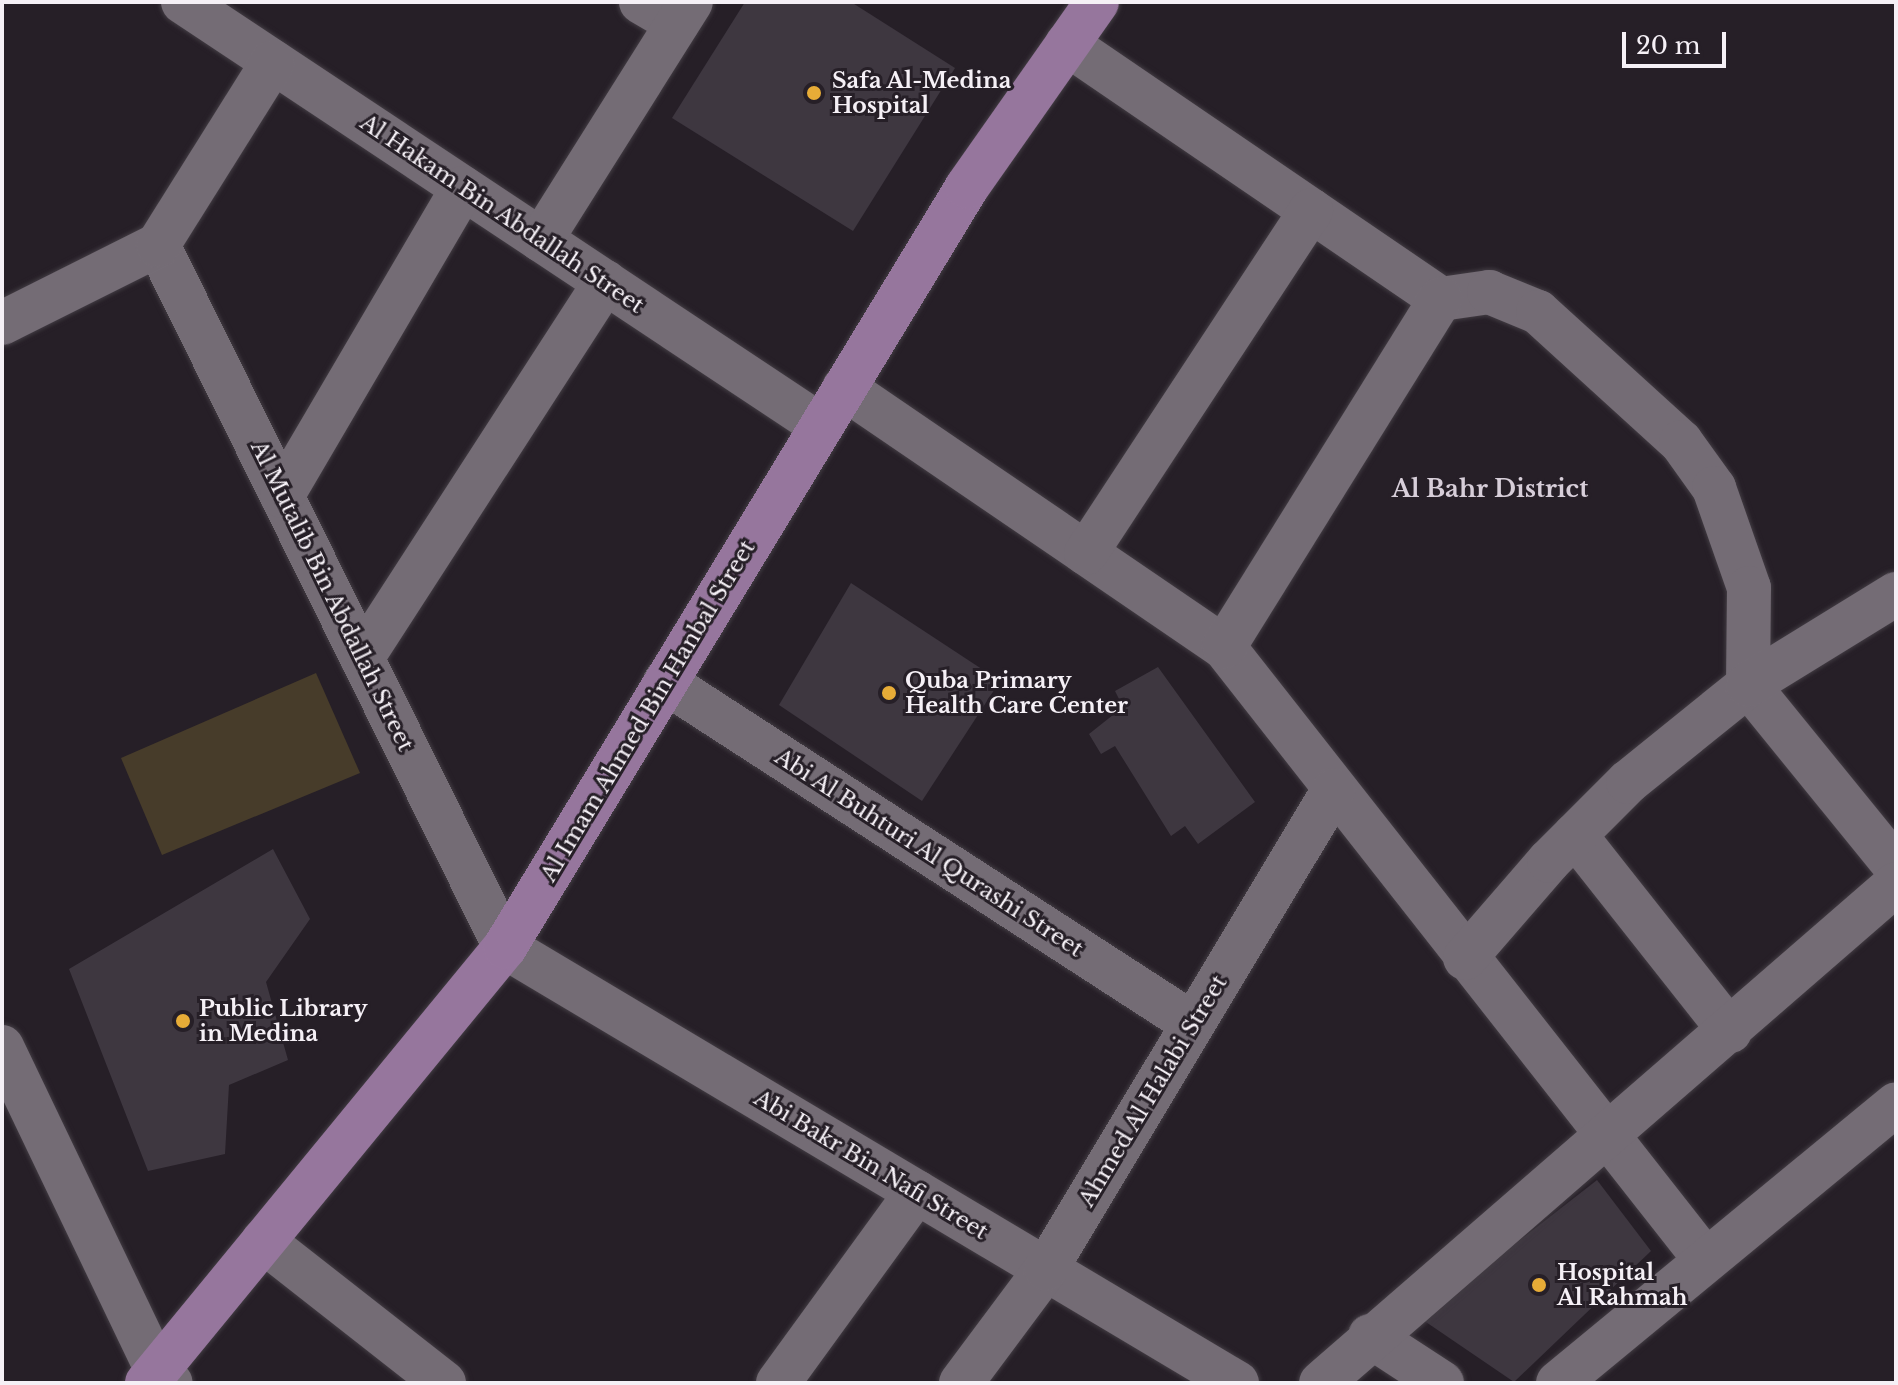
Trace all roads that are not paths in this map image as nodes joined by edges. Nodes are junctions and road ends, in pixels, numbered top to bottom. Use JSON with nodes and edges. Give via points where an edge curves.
{"nodes":[{"id":1,"x":183,"y":2,"type":"edge"},
{"id":2,"x":1097,"y":2,"type":"edge"},
{"id":3,"x":670,"y":9,"type":"edge"},
{"id":4,"x":1067,"y":44,"type":"junction"},
{"id":5,"x":273,"y":62,"type":"junction"},
{"id":6,"x":463,"y":188,"type":"junction"},
{"id":7,"x":1311,"y":210,"type":"junction"},
{"id":8,"x":541,"y":240,"type":"junction"},
{"id":9,"x":158,"y":245,"type":"junction"},
{"id":10,"x":605,"y":282,"type":"junction"},
{"id":11,"x":1441,"y":299,"type":"junction"},
{"id":12,"x":2,"y":323,"type":"edge"},
{"id":13,"x":844,"y":388,"type":"junction"},
{"id":14,"x":820,"y":425,"type":"junction"},
{"id":15,"x":282,"y":496,"type":"junction"},
{"id":16,"x":1086,"y":553,"type":"junction"},
{"id":17,"x":1896,"y":594,"type":"edge"},
{"id":18,"x":1224,"y":647,"type":"junction"},
{"id":19,"x":362,"y":658,"type":"junction"},
{"id":20,"x":665,"y":682,"type":"junction"},
{"id":21,"x":1748,"y":685,"type":"junction"},
{"id":22,"x":1333,"y":791,"type":"junction"},
{"id":23,"x":1575,"y":835,"type":"junction"},
{"id":24,"x":1896,"y":867,"type":"edge"},
{"id":25,"x":1896,"y":884,"type":"edge"},
{"id":26,"x":505,"y":947,"type":"junction"},
{"id":27,"x":1465,"y":958,"type":"junction"},
{"id":28,"x":1193,"y":1024,"type":"junction"},
{"id":29,"x":1730,"y":1031,"type":"junction"},
{"id":30,"x":2,"y":1047,"type":"edge"},
{"id":31,"x":1896,"y":1104,"type":"edge"},
{"id":32,"x":1608,"y":1138,"type":"junction"},
{"id":33,"x":917,"y":1192,"type":"junction"},
{"id":34,"x":263,"y":1241,"type":"junction"},
{"id":35,"x":1704,"y":1258,"type":"junction"},
{"id":36,"x":1046,"y":1269,"type":"junction"},
{"id":37,"x":1370,"y":1336,"type":"junction"},
{"id":38,"x":158,"y":1379,"type":"edge"},
{"id":39,"x":444,"y":1383,"type":"edge"},
{"id":40,"x":778,"y":1383,"type":"edge"},
{"id":41,"x":961,"y":1383,"type":"edge"},
{"id":42,"x":1237,"y":1383,"type":"edge"},
{"id":43,"x":1321,"y":1383,"type":"edge"},
{"id":44,"x":1442,"y":1383,"type":"edge"},
{"id":45,"x":1558,"y":1383,"type":"edge"}],
"edges":[{"from":1,"to":5,"type":"street","name":"Al Hakam Bin Abdallah Street"},
{"from":2,"to":4,"type":"main road","name":"Al Imam Ahmed Bin Hanbal Street"},
{"from":3,"to":8,"type":"street"},
{"from":4,"to":7,"type":"street"},
{"from":4,"to":13,"type":"main road","name":"Al Imam Ahmed Bin Hanbal Street","via":[[967,187]]},
{"from":5,"to":6,"type":"street","name":"Al Hakam Bin Abdallah Street"},
{"from":5,"to":9,"type":"street"},
{"from":6,"to":8,"type":"street","name":"Al Hakam Bin Abdallah Street"},
{"from":6,"to":15,"type":"street"},
{"from":7,"to":11,"type":"street"},
{"from":7,"to":16,"type":"street"},
{"from":8,"to":10,"type":"street","name":"Al Hakam Bin Abdallah Street"},
{"from":9,"to":12,"type":"street"},
{"from":9,"to":15,"type":"street","name":"Al Mutalib Bin Abdallah Street"},
{"from":10,"to":14,"type":"street","name":"Al Hakam Bin Abdallah Street"},
{"from":10,"to":19,"type":"street"},
{"from":11,"to":18,"type":"street"},
{"from":11,"to":21,"type":"street","via":[[1489,292],[1538,312],[1681,442],[1714,488],[1749,588]]},
{"from":13,"to":14,"type":"main road","name":"Al Imam Ahmed Bin Hanbal Street"},
{"from":13,"to":16,"type":"street"},
{"from":14,"to":20,"type":"main road","name":"Al Imam Ahmed Bin Hanbal Street"},
{"from":15,"to":19,"type":"street","name":"Al Mutalib Bin Abdallah Street"},
{"from":16,"to":18,"type":"street"},
{"from":17,"to":21,"type":"street"},
{"from":18,"to":22,"type":"street"},
{"from":19,"to":26,"type":"street","name":"Al Mutalib Bin Abdallah Street"},
{"from":20,"to":26,"type":"main road","name":"Al Imam Ahmed Bin Hanbal Street"},
{"from":20,"to":28,"type":"street","name":"Abi Al Buhturi Al Qurashi Street"},
{"from":21,"to":23,"type":"street","via":[[1628,782]]},
{"from":21,"to":24,"type":"street"},
{"from":22,"to":27,"type":"street"},
{"from":22,"to":28,"type":"street","name":"Ahmed Al Halabi Street"},
{"from":23,"to":27,"type":"street"},
{"from":23,"to":29,"type":"street"},
{"from":25,"to":29,"type":"street"},
{"from":26,"to":33,"type":"street","name":"Abi Bakr Bin Nafi Street"},
{"from":26,"to":34,"type":"main road","name":"Al Imam Ahmed Bin Hanbal Street"},
{"from":27,"to":32,"type":"street"},
{"from":28,"to":36,"type":"street","name":"Ahmed Al Halabi Street"},
{"from":29,"to":32,"type":"street"},
{"from":30,"to":38,"type":"street"},
{"from":31,"to":35,"type":"street"},
{"from":32,"to":35,"type":"street"},
{"from":32,"to":37,"type":"street"},
{"from":33,"to":36,"type":"street","name":"Abi Bakr Bin Nafi Street"},
{"from":33,"to":40,"type":"street"},
{"from":34,"to":38,"type":"main road","name":"Al Imam Ahmed Bin Hanbal Street"},
{"from":34,"to":39,"type":"street"},
{"from":35,"to":45,"type":"street"},
{"from":36,"to":41,"type":"street","name":"Ahmed Al Halabi Street"},
{"from":36,"to":42,"type":"street","name":"Abi Bakr Bin Nafi Street"},
{"from":37,"to":43,"type":"street"},
{"from":37,"to":44,"type":"street"}]}
